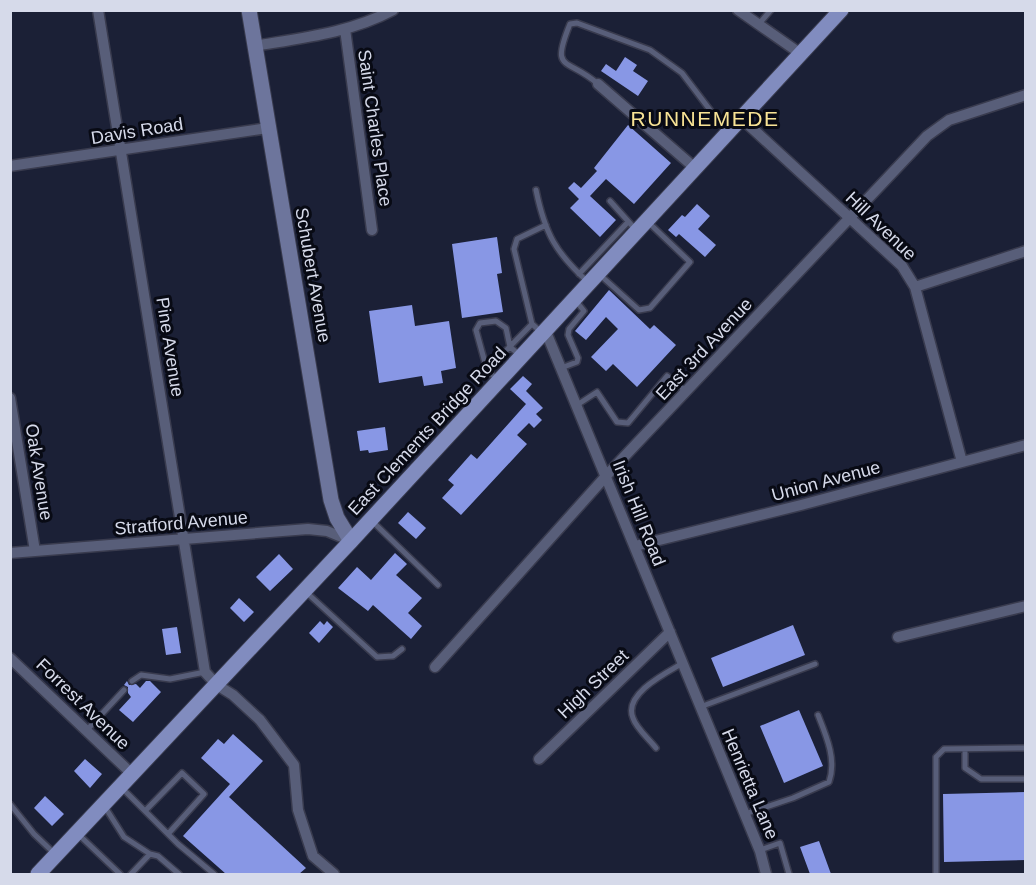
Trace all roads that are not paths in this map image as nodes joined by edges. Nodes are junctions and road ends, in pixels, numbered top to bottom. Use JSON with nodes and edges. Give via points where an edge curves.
{"nodes":[{"id":1,"x":98,"y":10,"type":"edge"},
{"id":2,"x":249,"y":10,"type":"edge"},
{"id":3,"x":393,"y":10,"type":"edge"},
{"id":4,"x":738,"y":10,"type":"edge"},
{"id":5,"x":771,"y":10,"type":"edge"},
{"id":6,"x":841,"y":10,"type":"edge"},
{"id":7,"x":759,"y":25,"type":"junction"},
{"id":8,"x":345,"y":29,"type":"junction"},
{"id":9,"x":254,"y":46,"type":"junction"},
{"id":10,"x":801,"y":54,"type":"junction"},
{"id":11,"x":598,"y":84,"type":"joint"},
{"id":12,"x":1026,"y":95,"type":"edge"},
{"id":13,"x":741,"y":118,"type":"junction"},
{"id":14,"x":268,"y":128,"type":"junction"},
{"id":15,"x":727,"y":133,"type":"junction"},
{"id":16,"x":120,"y":150,"type":"junction"},
{"id":17,"x":10,"y":166,"type":"edge"},
{"id":18,"x":695,"y":168,"type":"junction"},
{"id":19,"x":536,"y":190,"type":"dead end"},
{"id":20,"x":610,"y":201,"type":"dead end"},
{"id":21,"x":850,"y":218,"type":"junction"},
{"id":22,"x":546,"y":225,"type":"junction"},
{"id":23,"x":637,"y":225,"type":"junction"},
{"id":24,"x":372,"y":230,"type":"dead end"},
{"id":25,"x":1026,"y":250,"type":"edge"},
{"id":26,"x":589,"y":277,"type":"junction"},
{"id":27,"x":915,"y":287,"type":"junction"},
{"id":28,"x":574,"y":300,"type":"junction"},
{"id":29,"x":540,"y":330,"type":"junction"},
{"id":30,"x":510,"y":347,"type":"junction"},
{"id":31,"x":522,"y":357,"type":"junction"},
{"id":32,"x":561,"y":368,"type":"junction"},
{"id":33,"x":487,"y":370,"type":"junction"},
{"id":34,"x":500,"y":381,"type":"junction"},
{"id":35,"x":687,"y":392,"type":"junction"},
{"id":36,"x":10,"y":398,"type":"edge"},
{"id":37,"x":577,"y":405,"type":"junction"},
{"id":38,"x":1026,"y":445,"type":"edge"},
{"id":39,"x":962,"y":462,"type":"junction"},
{"id":40,"x":606,"y":476,"type":"junction"},
{"id":41,"x":371,"y":520,"type":"junction"},
{"id":42,"x":184,"y":540,"type":"junction"},
{"id":43,"x":351,"y":542,"type":"junction"},
{"id":44,"x":634,"y":546,"type":"junction"},
{"id":45,"x":35,"y":551,"type":"junction"},
{"id":46,"x":10,"y":553,"type":"edge"},
{"id":47,"x":438,"y":585,"type":"dead end"},
{"id":48,"x":305,"y":591,"type":"junction"},
{"id":49,"x":1023,"y":608,"type":"edge"},
{"id":50,"x":670,"y":632,"type":"junction"},
{"id":51,"x":898,"y":637,"type":"dead end"},
{"id":52,"x":402,"y":649,"type":"dead end"},
{"id":53,"x":10,"y":658,"type":"edge"},
{"id":54,"x":682,"y":663,"type":"junction"},
{"id":55,"x":815,"y":664,"type":"dead end"},
{"id":56,"x":435,"y":668,"type":"dead end"},
{"id":57,"x":205,"y":672,"type":"junction"},
{"id":58,"x":132,"y":681,"type":"dead end"},
{"id":59,"x":217,"y":685,"type":"junction"},
{"id":60,"x":124,"y":690,"type":"dead end"},
{"id":61,"x":700,"y":707,"type":"junction"},
{"id":62,"x":818,"y":715,"type":"dead end"},
{"id":63,"x":86,"y":731,"type":"junction"},
{"id":64,"x":656,"y":748,"type":"dead end"},
{"id":65,"x":1026,"y":748,"type":"edge"},
{"id":66,"x":965,"y":749,"type":"junction"},
{"id":67,"x":539,"y":759,"type":"dead end"},
{"id":68,"x":132,"y":774,"type":"junction"},
{"id":69,"x":1026,"y":779,"type":"edge"},
{"id":70,"x":121,"y":786,"type":"junction"},
{"id":71,"x":10,"y":804,"type":"edge"},
{"id":72,"x":103,"y":804,"type":"junction"},
{"id":73,"x":145,"y":811,"type":"junction"},
{"id":74,"x":745,"y":814,"type":"junction"},
{"id":75,"x":77,"y":833,"type":"junction"},
{"id":76,"x":168,"y":834,"type":"junction"},
{"id":77,"x":760,"y":850,"type":"junction"},
{"id":78,"x":150,"y":854,"type":"junction"},
{"id":79,"x":56,"y":855,"type":"junction"},
{"id":80,"x":38,"y":874,"type":"edge"},
{"id":81,"x":120,"y":874,"type":"edge"},
{"id":82,"x":131,"y":874,"type":"edge"},
{"id":83,"x":179,"y":874,"type":"edge"},
{"id":84,"x":214,"y":874,"type":"edge"},
{"id":85,"x":334,"y":874,"type":"edge"},
{"id":86,"x":766,"y":874,"type":"edge"},
{"id":87,"x":789,"y":874,"type":"edge"},
{"id":88,"x":936,"y":874,"type":"edge"}],
"edges":[{"from":1,"to":16,"type":"street","name":"Pine Avenue"},
{"from":2,"to":9,"type":"street","name":"Schubert Avenue"},
{"from":3,"to":8,"type":"street","via":[[371,22]]},
{"from":4,"to":7,"type":"street"},
{"from":5,"to":7,"type":"lane"},
{"from":6,"to":10,"type":"main road","name":"East Clements Bridge Road"},
{"from":7,"to":10,"type":"street"},
{"from":8,"to":9,"type":"street"},
{"from":8,"to":24,"type":"street","name":"Saint Charles Place"},
{"from":9,"to":14,"type":"street","name":"Schubert Avenue"},
{"from":10,"to":13,"type":"main road","name":"East Clements Bridge Road"},
{"from":11,"to":15,"type":"lane","via":[[561,58],[560,49],[570,24],[577,23],[650,50],[682,73]]},
{"from":11,"to":18,"type":"street"},
{"from":12,"to":21,"type":"street","name":"East 3rd Avenue","via":[[959,116],[938,127]]},
{"from":13,"to":15,"type":"main road","name":"East Clements Bridge Road"},
{"from":13,"to":21,"type":"street","name":"Hill Avenue"},
{"from":14,"to":16,"type":"street","name":"Davis Road"},
{"from":14,"to":43,"type":"street","name":"Schubert Avenue","via":[[331,500]]},
{"from":15,"to":18,"type":"main road","name":"East Clements Bridge Road"},
{"from":16,"to":17,"type":"street","name":"Davis Road"},
{"from":16,"to":42,"type":"street","name":"Pine Avenue"},
{"from":18,"to":23,"type":"main road","name":"East Clements Bridge Road"},
{"from":19,"to":22,"type":"lane"},
{"from":20,"to":23,"type":"lane"},
{"from":21,"to":27,"type":"street","name":"Hill Avenue","via":[[902,266]]},
{"from":21,"to":35,"type":"street","name":"East 3rd Avenue"},
{"from":22,"to":26,"type":"lane","via":[[564,260]]},
{"from":22,"to":29,"type":"lane","via":[[517,239],[514,249]]},
{"from":23,"to":26,"type":"main road","name":"East Clements Bridge Road"},
{"from":23,"to":26,"type":"lane","via":[[686,256],[688,267],[646,310],[639,310]]},
{"from":25,"to":27,"type":"street"},
{"from":26,"to":28,"type":"main road","name":"East Clements Bridge Road"},
{"from":27,"to":39,"type":"street","name":"Hill Avenue"},
{"from":28,"to":29,"type":"main road","name":"East Clements Bridge Road"},
{"from":28,"to":32,"type":"lane","via":[[584,311],[569,328],[568,335],[578,358]]},
{"from":29,"to":30,"type":"lane"},
{"from":29,"to":31,"type":"main road","name":"East Clements Bridge Road"},
{"from":29,"to":32,"type":"street","name":"Irish Hill Road"},
{"from":30,"to":31,"type":"lane"},
{"from":30,"to":33,"type":"lane"},
{"from":30,"to":33,"type":"lane","via":[[506,328],[496,321],[480,323],[476,330]]},
{"from":31,"to":34,"type":"main road","name":"East Clements Bridge Road"},
{"from":32,"to":37,"type":"street","name":"Irish Hill Road"},
{"from":33,"to":34,"type":"lane"},
{"from":34,"to":41,"type":"main road","name":"East Clements Bridge Road"},
{"from":35,"to":37,"type":"lane","via":[[667,376],[628,423],[617,422],[597,392]]},
{"from":35,"to":40,"type":"street","name":"East 3rd Avenue"},
{"from":36,"to":45,"type":"street","name":"Oak Avenue"},
{"from":37,"to":40,"type":"street","name":"Irish Hill Road"},
{"from":38,"to":39,"type":"street","name":"Union Avenue"},
{"from":39,"to":44,"type":"street","name":"Union Avenue"},
{"from":40,"to":44,"type":"street","name":"Irish Hill Road"},
{"from":40,"to":56,"type":"street","name":"East 3rd Avenue"},
{"from":41,"to":43,"type":"main road","name":"East Clements Bridge Road"},
{"from":41,"to":47,"type":"lane"},
{"from":42,"to":43,"type":"street","name":"Stratford Avenue","via":[[308,529],[327,531]]},
{"from":42,"to":45,"type":"street","name":"Stratford Avenue"},
{"from":42,"to":57,"type":"street","name":"Pine Avenue"},
{"from":43,"to":48,"type":"main road","name":"East Clements Bridge Road"},
{"from":44,"to":50,"type":"street","name":"Irish Hill Road"},
{"from":45,"to":46,"type":"street","name":"Stratford Avenue"},
{"from":48,"to":52,"type":"lane","via":[[378,657],[393,656]]},
{"from":48,"to":59,"type":"main road","name":"East Clements Bridge Road"},
{"from":49,"to":51,"type":"street"},
{"from":50,"to":54,"type":"street","name":"Irish Hill Road"},
{"from":50,"to":67,"type":"street","name":"High Street"},
{"from":53,"to":63,"type":"street","name":"Forrest Avenue"},
{"from":54,"to":61,"type":"street","name":"Irish Hill Road"},
{"from":54,"to":64,"type":"lane","via":[[634,700],[633,721]]},
{"from":55,"to":61,"type":"lane"},
{"from":57,"to":58,"type":"lane","via":[[170,679],[141,675]]},
{"from":57,"to":59,"type":"street"},
{"from":59,"to":68,"type":"main road","name":"East Clements Bridge Road"},
{"from":59,"to":85,"type":"street","via":[[260,720],[294,765],[298,810],[313,856]]},
{"from":60,"to":63,"type":"lane"},
{"from":61,"to":74,"type":"street","name":"Henrietta Lane"},
{"from":62,"to":74,"type":"lane","via":[[828,739],[832,773],[829,782]]},
{"from":63,"to":68,"type":"street","name":"Forrest Avenue"},
{"from":65,"to":66,"type":"lane"},
{"from":66,"to":69,"type":"lane","via":[[965,768],[981,779]]},
{"from":66,"to":88,"type":"lane","via":[[944,749],[936,757]]},
{"from":68,"to":70,"type":"main road","name":"East Clements Bridge Road"},
{"from":70,"to":72,"type":"main road","name":"East Clements Bridge Road"},
{"from":70,"to":73,"type":"lane"},
{"from":71,"to":79,"type":"lane"},
{"from":72,"to":75,"type":"main road","name":"East Clements Bridge Road"},
{"from":72,"to":78,"type":"lane","via":[[124,837]]},
{"from":73,"to":76,"type":"lane"},
{"from":73,"to":76,"type":"lane","via":[[182,773],[204,794]]},
{"from":74,"to":77,"type":"street","name":"Henrietta Lane"},
{"from":75,"to":79,"type":"main road","name":"East Clements Bridge Road"},
{"from":75,"to":81,"type":"lane"},
{"from":76,"to":84,"type":"lane"},
{"from":77,"to":86,"type":"street","name":"Henrietta Lane"},
{"from":77,"to":87,"type":"lane","via":[[780,843]]},
{"from":78,"to":82,"type":"lane"},
{"from":78,"to":83,"type":"lane"},
{"from":79,"to":80,"type":"main road","name":"East Clements Bridge Road"}]}
